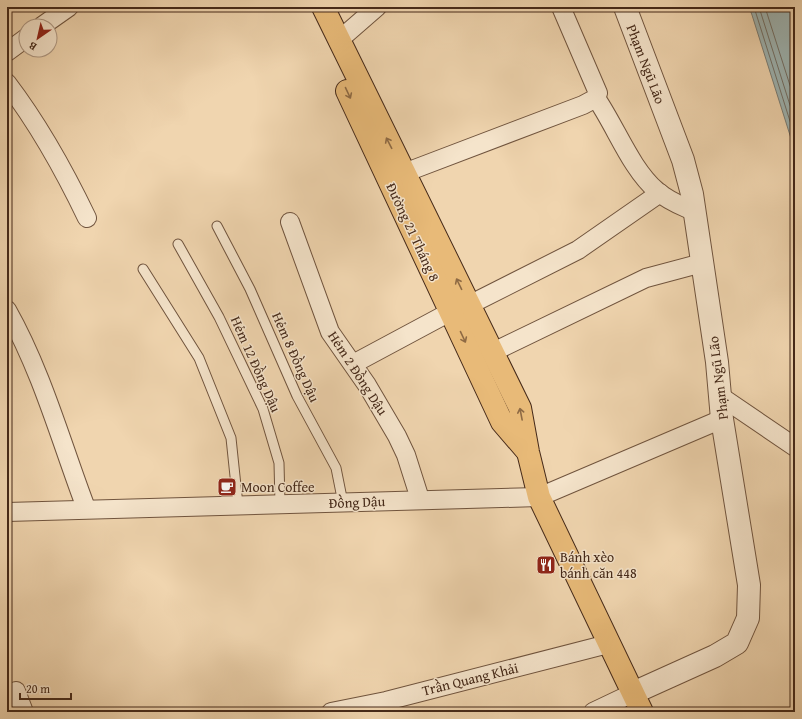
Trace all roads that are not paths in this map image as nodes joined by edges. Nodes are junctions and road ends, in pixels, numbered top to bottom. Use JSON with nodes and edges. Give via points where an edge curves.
{"nodes":[{"id":1,"x":69,"y":7,"type":"edge"},
{"id":2,"x":308,"y":7,"type":"edge"},
{"id":3,"x":322,"y":7,"type":"edge"},
{"id":4,"x":377,"y":7,"type":"edge"},
{"id":5,"x":561,"y":7,"type":"edge"},
{"id":6,"x":625,"y":7,"type":"edge"},
{"id":7,"x":53,"y":18,"type":"edge"},
{"id":8,"x":338,"y":41,"type":"junction"},
{"id":9,"x":18,"y":44,"type":"edge"},
{"id":10,"x":7,"y":52,"type":"edge"},
{"id":11,"x":7,"y":83,"type":"edge"},
{"id":12,"x":596,"y":98,"type":"junction"},
{"id":13,"x":404,"y":173,"type":"junction"},
{"id":14,"x":660,"y":193,"type":"junction"},
{"id":15,"x":695,"y":212,"type":"junction"},
{"id":16,"x":87,"y":218,"type":"dead end"},
{"id":17,"x":290,"y":222,"type":"dead end"},
{"id":18,"x":217,"y":226,"type":"dead end"},
{"id":19,"x":178,"y":244,"type":"dead end"},
{"id":20,"x":702,"y":263,"type":"junction"},
{"id":21,"x":143,"y":269,"type":"dead end"},
{"id":22,"x":460,"y":309,"type":"junction"},
{"id":23,"x":7,"y":310,"type":"edge"},
{"id":24,"x":493,"y":352,"type":"junction"},
{"id":25,"x":353,"y":364,"type":"junction"},
{"id":26,"x":720,"y":396,"type":"junction"},
{"id":27,"x":722,"y":419,"type":"junction"},
{"id":28,"x":795,"y":447,"type":"edge"},
{"id":29,"x":528,"y":452,"type":"junction"},
{"id":30,"x":538,"y":497,"type":"junction"},
{"id":31,"x":420,"y":499,"type":"junction"},
{"id":32,"x":280,"y":503,"type":"junction"},
{"id":33,"x":342,"y":503,"type":"junction"},
{"id":34,"x":238,"y":504,"type":"junction"},
{"id":35,"x":86,"y":508,"type":"junction"},
{"id":36,"x":7,"y":512,"type":"edge"},
{"id":37,"x":608,"y":644,"type":"junction"},
{"id":38,"x":16,"y":691,"type":"dead end"},
{"id":39,"x":637,"y":702,"type":"edge"},
{"id":40,"x":389,"y":706,"type":"edge"},
{"id":41,"x":24,"y":712,"type":"edge"},
{"id":42,"x":331,"y":712,"type":"edge"},
{"id":43,"x":593,"y":712,"type":"edge"}],
"edges":[{"from":1,"to":7,"type":"street"},
{"from":2,"to":22,"type":"main road","name":"Đường 21 Tháng 8","one_way":true},
{"from":3,"to":8,"type":"main road","name":"Đường 21 Tháng 8"},
{"from":4,"to":8,"type":"street"},
{"from":5,"to":12,"type":"street","via":[[598,93]]},
{"from":6,"to":15,"type":"street","name":"Phạm Ngũ Lão","via":[[683,160]]},
{"from":13,"to":8,"type":"main road","name":"Đường 21 Tháng 8","one_way":true},
{"from":9,"to":10,"type":"street"},
{"from":11,"to":16,"type":"street","via":[[31,115]]},
{"from":12,"to":13,"type":"street"},
{"from":12,"to":14,"type":"street","via":[[629,154],[647,180]]},
{"from":22,"to":13,"type":"main road","name":"Đường 21 Tháng 8","one_way":true},
{"from":14,"to":15,"type":"street","via":[[672,202]]},
{"from":14,"to":22,"type":"street","via":[[578,250]]},
{"from":15,"to":20,"type":"street","name":"Phạm Ngũ Lão"},
{"from":17,"to":25,"type":"street","name":"Hẻm 2 Đồng Dậu","via":[[330,332]]},
{"from":18,"to":33,"type":"lane","name":"Hẻm 8 Đồng Dậu","via":[[250,289],[297,396],[336,468]]},
{"from":19,"to":32,"type":"lane","name":"Hẻm 12 Đồng Dậu","via":[[219,316],[263,409],[279,462]]},
{"from":20,"to":24,"type":"street","via":[[646,278]]},
{"from":20,"to":26,"type":"street","name":"Phạm Ngũ Lão"},
{"from":21,"to":34,"type":"lane","via":[[199,358],[231,438]]},
{"from":22,"to":24,"type":"main road","name":"Đường 21 Tháng 8"},
{"from":22,"to":25,"type":"street"},
{"from":22,"to":29,"type":"main road","name":"Đường 21 Tháng 8","one_way":true,"via":[[502,422]]},
{"from":23,"to":35,"type":"street","via":[[25,343]]},
{"from":29,"to":24,"type":"main road","name":"Đường 21 Tháng 8","one_way":true,"via":[[520,408]]},
{"from":25,"to":31,"type":"street","name":"Hẻm 2 Đồng Dậu","via":[[397,436]]},
{"from":26,"to":27,"type":"street","name":"Phạm Ngũ Lão"},
{"from":26,"to":28,"type":"street"},
{"from":27,"to":30,"type":"street"},
{"from":27,"to":39,"type":"street","name":"Phạm Ngũ Lão","via":[[749,585],[748,618],[737,643]]},
{"from":29,"to":30,"type":"main road","name":"Đường 21 Tháng 8"},
{"from":30,"to":31,"type":"street","name":"Đồng Dậu"},
{"from":30,"to":37,"type":"main road","name":"Đường 21 Tháng 8"},
{"from":31,"to":33,"type":"street","name":"Đồng Dậu"},
{"from":32,"to":33,"type":"street","name":"Đồng Dậu"},
{"from":32,"to":34,"type":"street","name":"Đồng Dậu"},
{"from":34,"to":35,"type":"street","name":"Đồng Dậu","via":[[126,510]]},
{"from":35,"to":36,"type":"street","name":"Đồng Dậu"},
{"from":37,"to":39,"type":"main road","name":"Đường 21 Tháng 8"},
{"from":37,"to":40,"type":"street","name":"Trần Quang Khải"},
{"from":38,"to":41,"type":"street"},
{"from":39,"to":43,"type":"street"},
{"from":40,"to":42,"type":"street","name":"Trần Quang Khải"}]}
